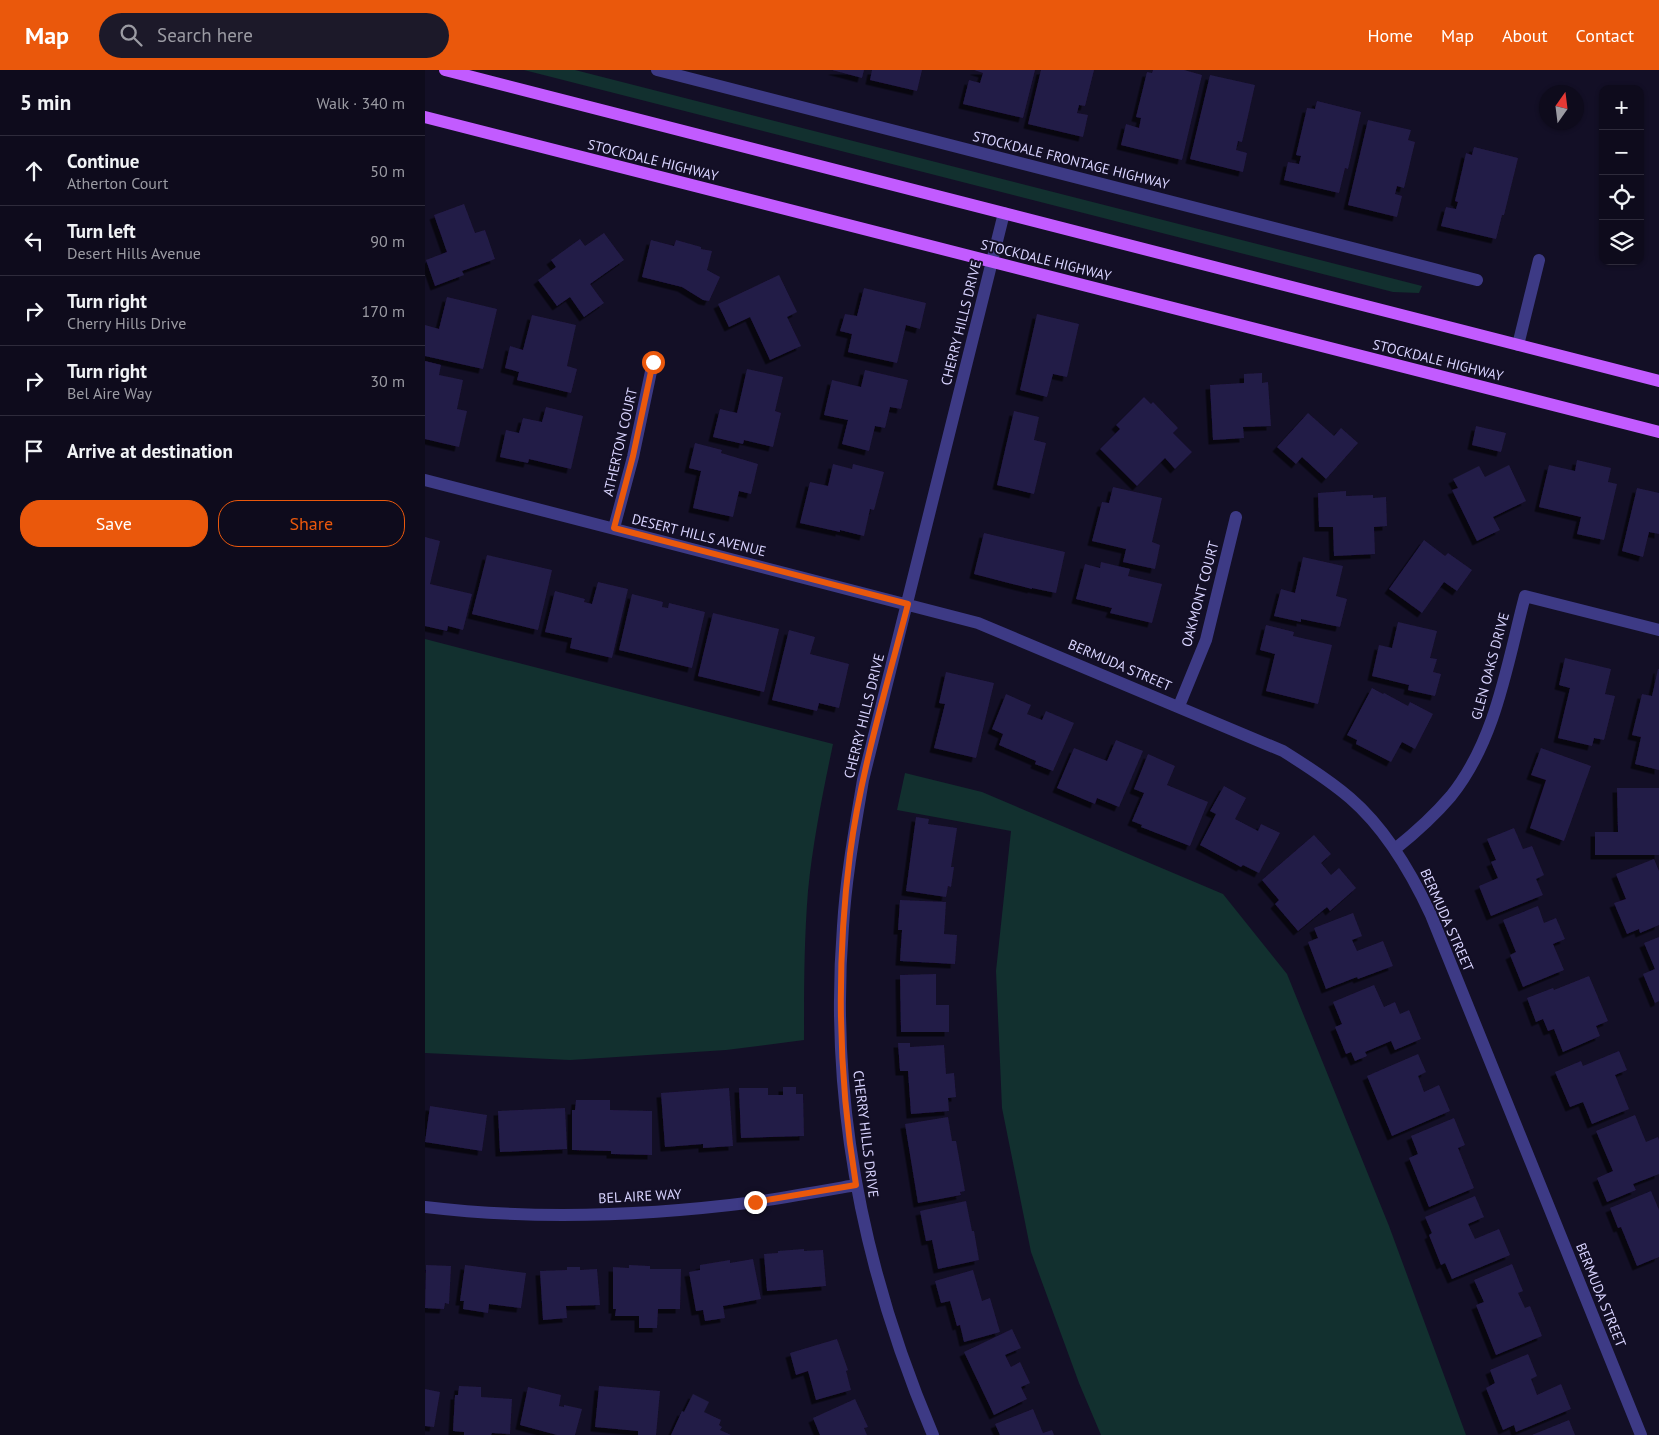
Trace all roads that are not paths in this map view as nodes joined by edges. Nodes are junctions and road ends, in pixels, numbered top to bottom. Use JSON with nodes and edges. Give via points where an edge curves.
{"nodes":[{"id":1,"x":445,"y":70,"type":"edge"},
{"id":2,"x":657,"y":70,"type":"edge"},
{"id":3,"x":425,"y":117,"type":"edge"},
{"id":4,"x":1004,"y":214,"type":"junction"},
{"id":5,"x":1539,"y":260,"type":"dead end"},
{"id":6,"x":992,"y":262,"type":"junction"},
{"id":7,"x":1477,"y":280,"type":"dead end"},
{"id":8,"x":1518,"y":345,"type":"junction"},
{"id":9,"x":653,"y":362,"type":"dead end"},
{"id":10,"x":1659,"y":381,"type":"edge"},
{"id":11,"x":1659,"y":432,"type":"edge"},
{"id":12,"x":425,"y":480,"type":"edge"},
{"id":13,"x":1236,"y":517,"type":"dead end"},
{"id":14,"x":614,"y":528,"type":"junction"},
{"id":15,"x":908,"y":604,"type":"junction"},
{"id":16,"x":1659,"y":630,"type":"edge"},
{"id":17,"x":1179,"y":706,"type":"junction"},
{"id":18,"x":1395,"y":849,"type":"junction"},
{"id":19,"x":856,"y":1185,"type":"junction"},
{"id":20,"x":425,"y":1207,"type":"edge"},
{"id":21,"x":933,"y":1435,"type":"edge"},
{"id":22,"x":1641,"y":1435,"type":"edge"}],
"edges":[{"from":1,"to":4,"type":"main road"},
{"from":2,"to":7,"type":"street","name":"STOCKDALE FRONTAGE HIGHWAY"},
{"from":3,"to":6,"type":"main road","name":"STOCKDALE HIGHWAY"},
{"from":4,"to":6,"type":"street","name":"CHERRY HILLS DRIVE"},
{"from":4,"to":8,"type":"main road"},
{"from":5,"to":8,"type":"street"},
{"from":6,"to":11,"type":"main road","name":"STOCKDALE HIGHWAY"},
{"from":6,"to":15,"type":"street","name":"CHERRY HILLS DRIVE"},
{"from":8,"to":10,"type":"main road"},
{"from":9,"to":14,"type":"street","name":"ATHERTON COURT"},
{"from":12,"to":14,"type":"street","name":"DESERT HILLS AVENUE"},
{"from":13,"to":17,"type":"street","name":"OAKMONT COURT","via":[[1206,640]]},
{"from":14,"to":15,"type":"street","name":"DESERT HILLS AVENUE"},
{"from":15,"to":17,"type":"street","name":"BERMUDA STREET","via":[[978,623]]},
{"from":15,"to":19,"type":"street","name":"CHERRY HILLS DRIVE","via":[[863,780],[850,853],[843,926],[842,1075]]},
{"from":16,"to":18,"type":"street","name":"GLEN OAKS DRIVE","via":[[1525,596],[1498,700],[1472,765],[1424,826]]},
{"from":17,"to":18,"type":"street","name":"BERMUDA STREET","via":[[1283,752],[1317,772],[1351,799]]},
{"from":18,"to":22,"type":"street","name":"BERMUDA STREET","via":[[1417,884],[1431,915]]},
{"from":19,"to":20,"type":"street","name":"BEL AIRE WAY","via":[[755,1202],[655,1212],[555,1215]]},
{"from":19,"to":21,"type":"street","name":"CHERRY HILLS DRIVE","via":[[889,1319]]}]}
